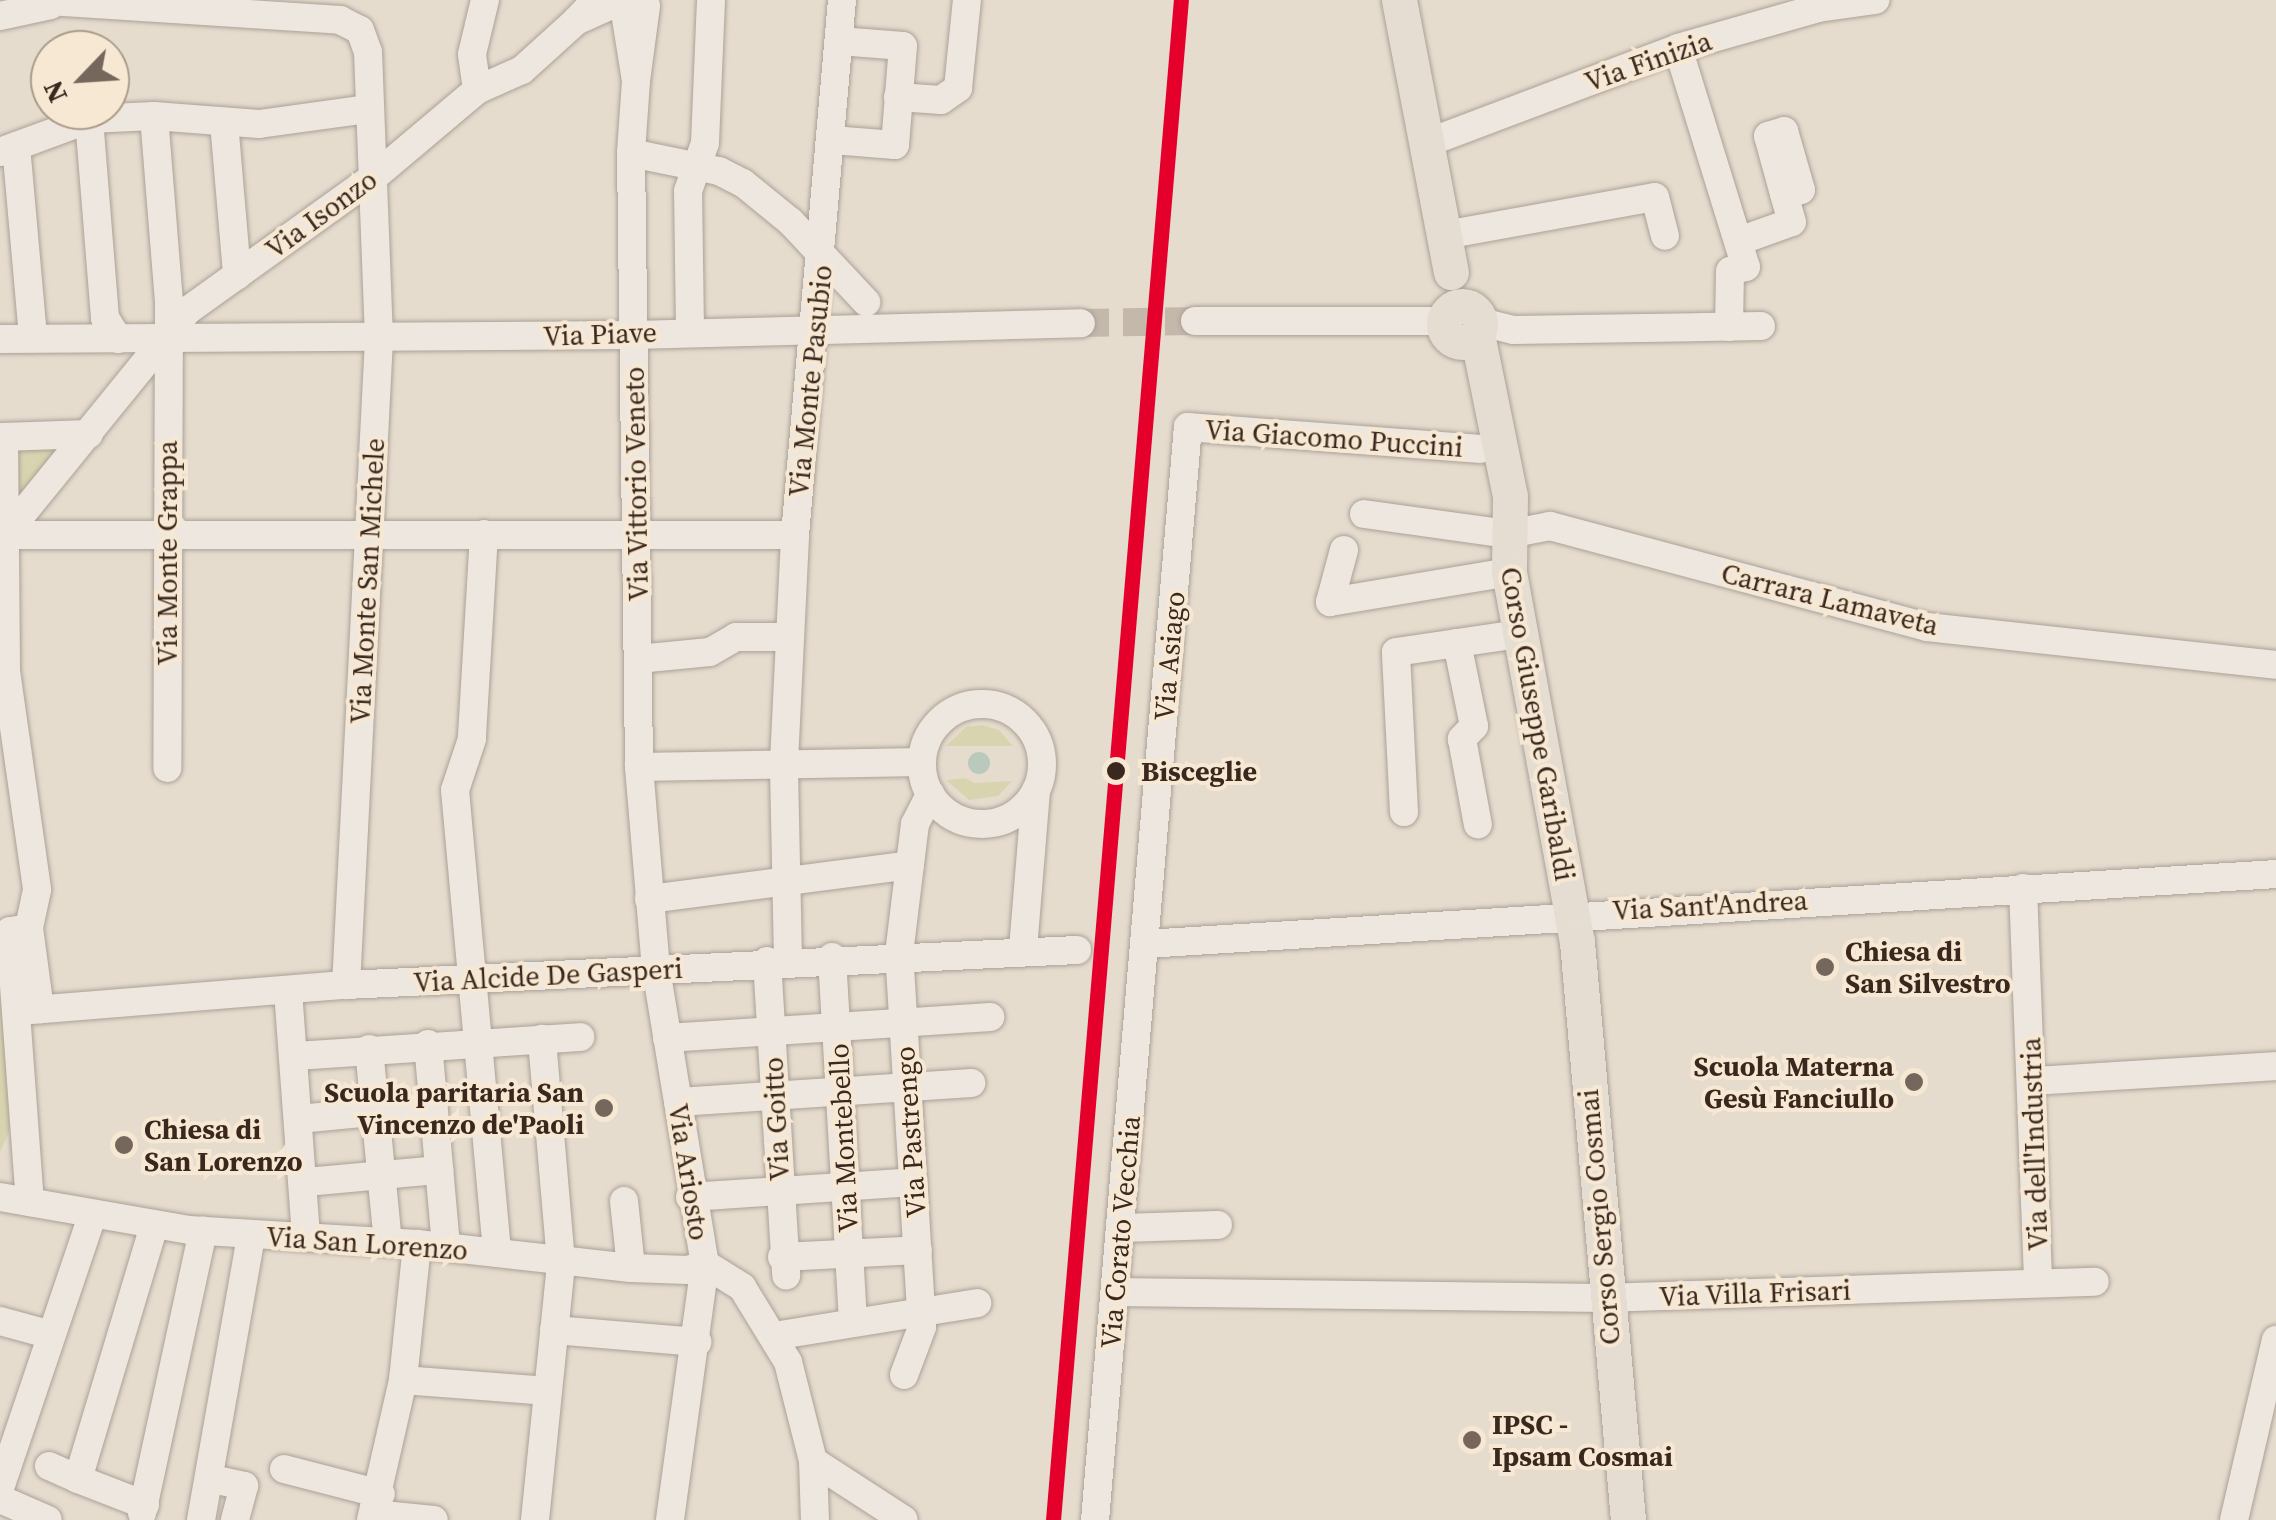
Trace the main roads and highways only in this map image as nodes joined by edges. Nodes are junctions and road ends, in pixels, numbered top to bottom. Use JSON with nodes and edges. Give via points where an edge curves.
{"nodes":[{"id":1,"x":1400,"y":0,"type":"edge"},
{"id":2,"x":1462,"y":323,"type":"junction"},
{"id":3,"x":1509,"y":534,"type":"junction"},
{"id":4,"x":1572,"y":914,"type":"joint"},
{"id":5,"x":1628,"y":1520,"type":"edge"}],
"edges":[{"from":1,"to":2,"type":"main road","name":"Corso Giuseppe Garibaldi"},
{"from":2,"to":3,"type":"main road","name":"Corso Giuseppe Garibaldi","via":[[1510,496]]},
{"from":2,"to":3,"type":"main road","name":"Corso Giuseppe Garibaldi","via":[[1489,498]]},
{"from":3,"to":4,"type":"main road","name":"Corso Giuseppe Garibaldi","via":[[1509,572]]},
{"from":4,"to":5,"type":"main road","name":"Corso Sergio Cosmai"}]}
